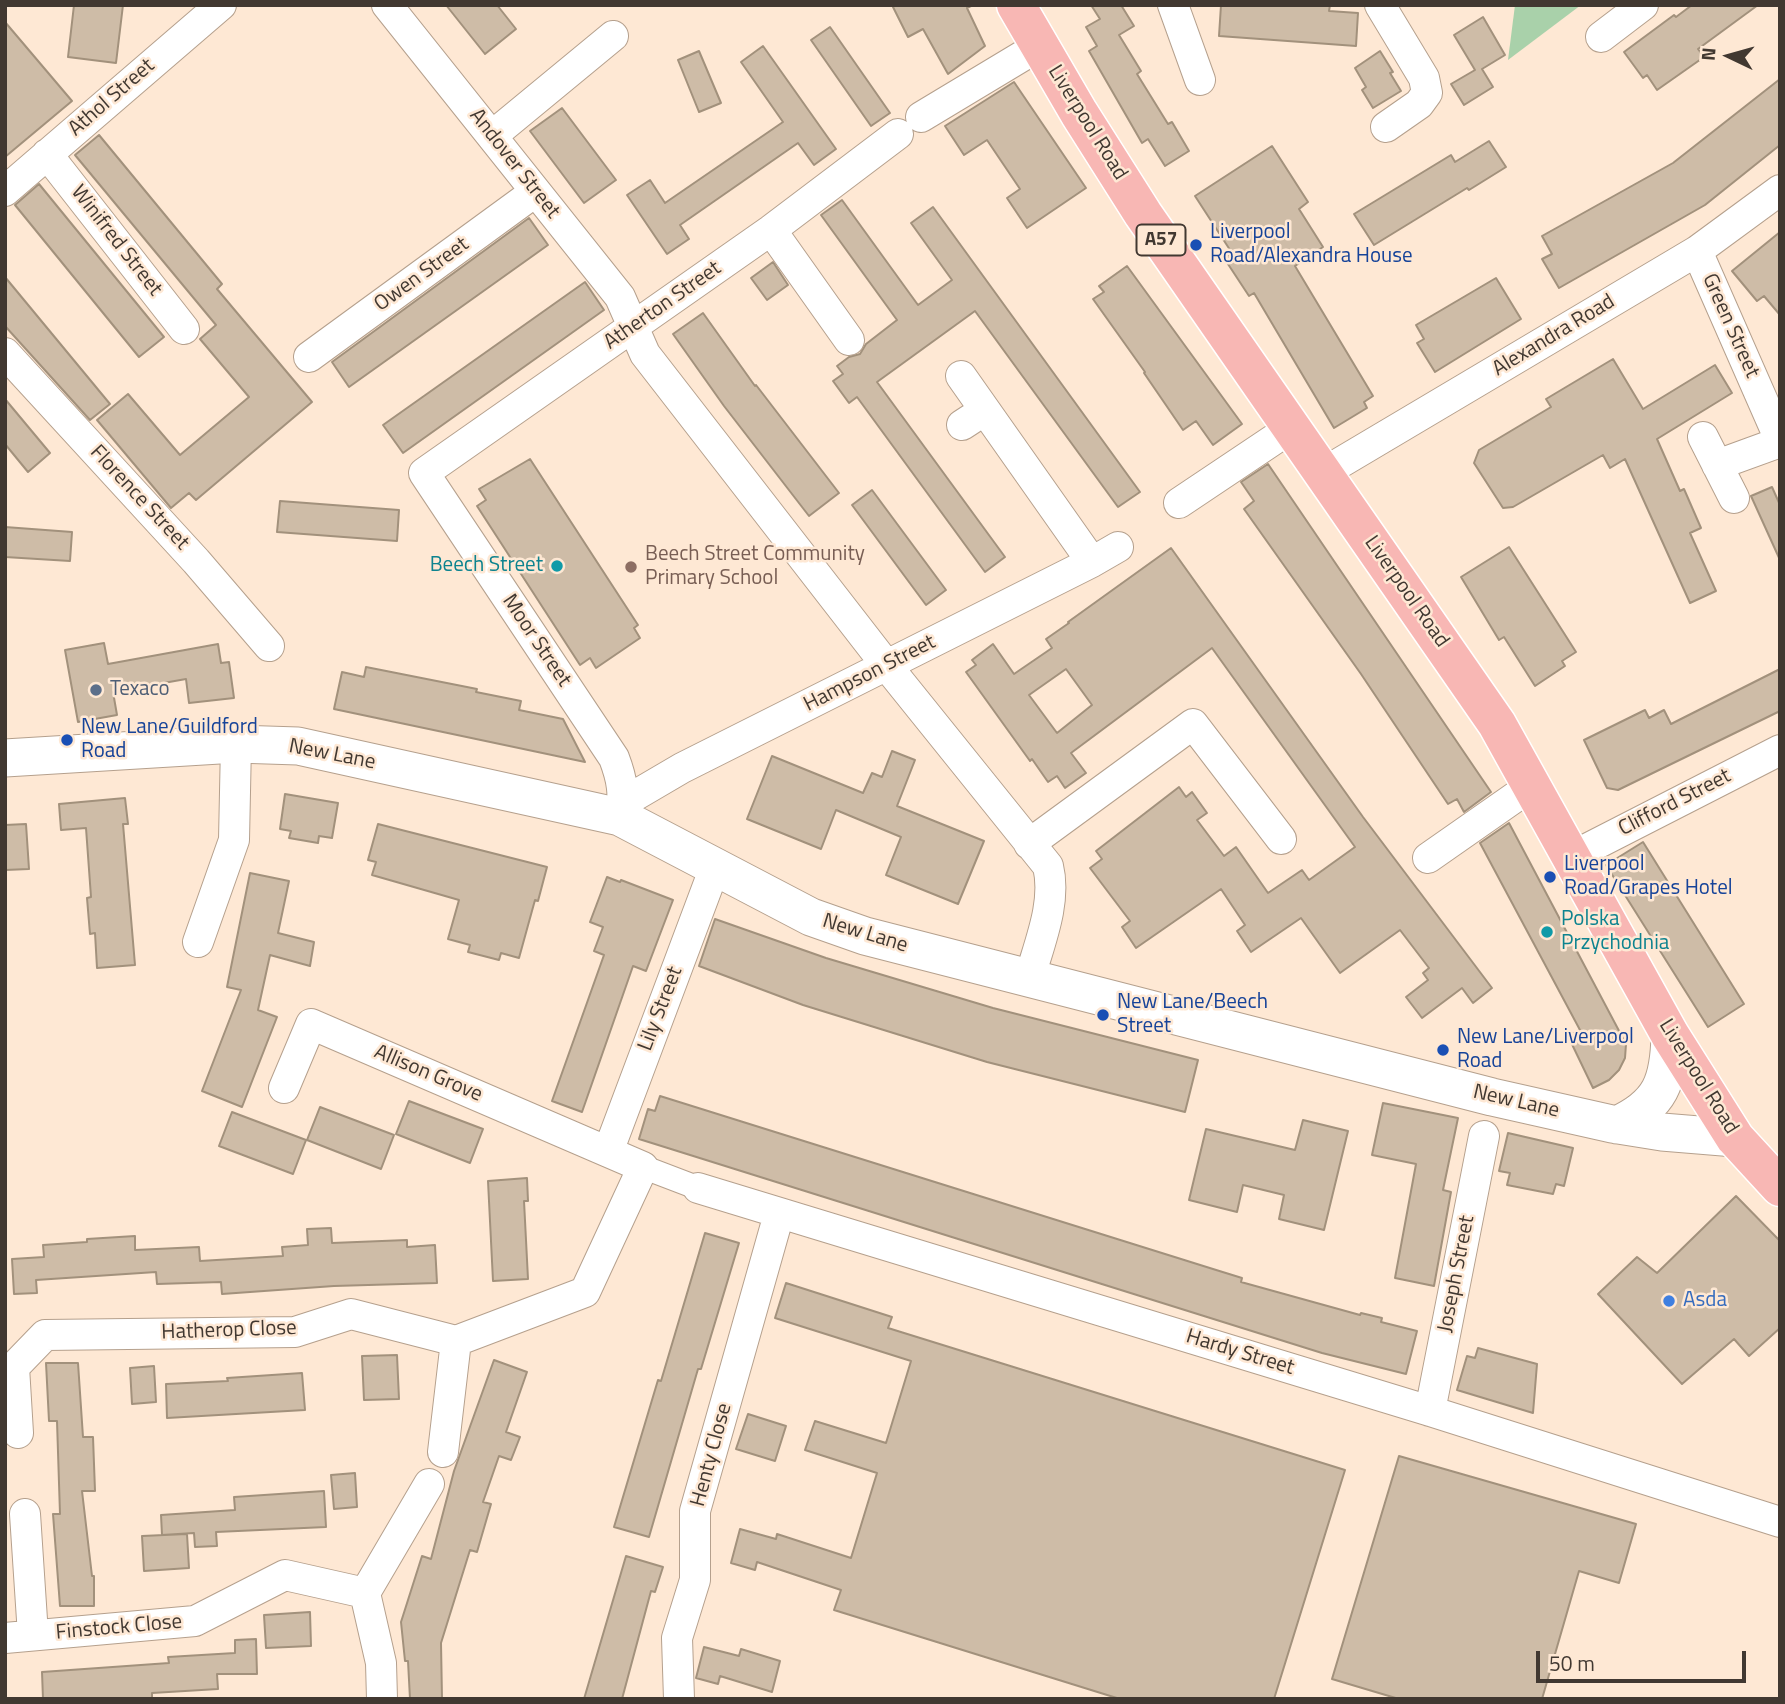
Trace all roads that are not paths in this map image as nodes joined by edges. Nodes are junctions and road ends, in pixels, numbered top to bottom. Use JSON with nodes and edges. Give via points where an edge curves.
{"nodes":[{"id":1,"x":220,"y":5,"type":"edge"},
{"id":2,"x":387,"y":5,"type":"edge"},
{"id":3,"x":1016,"y":5,"type":"edge"},
{"id":4,"x":1173,"y":5,"type":"edge"},
{"id":5,"x":1380,"y":5,"type":"edge"},
{"id":6,"x":1643,"y":5,"type":"edge"},
{"id":7,"x":613,"y":36,"type":"dead end"},
{"id":8,"x":1601,"y":37,"type":"dead end"},
{"id":9,"x":1040,"y":46,"type":"junction"},
{"id":10,"x":1200,"y":80,"type":"dead end"},
{"id":11,"x":1386,"y":127,"type":"dead end"},
{"id":12,"x":493,"y":135,"type":"junction"},
{"id":13,"x":47,"y":154,"type":"junction"},
{"id":14,"x":1780,"y":190,"type":"edge"},
{"id":15,"x":5,"y":191,"type":"edge"},
{"id":16,"x":535,"y":192,"type":"junction"},
{"id":17,"x":771,"y":230,"type":"junction"},
{"id":18,"x":1697,"y":251,"type":"junction"},
{"id":19,"x":633,"y":326,"type":"junction"},
{"id":20,"x":184,"y":329,"type":"dead end"},
{"id":21,"x":849,"y":340,"type":"dead end"},
{"id":22,"x":5,"y":353,"type":"edge"},
{"id":23,"x":309,"y":357,"type":"dead end"},
{"id":24,"x":961,"y":376,"type":"dead end"},
{"id":25,"x":1291,"y":428,"type":"junction"},
{"id":26,"x":1703,"y":437,"type":"dead end"},
{"id":27,"x":1780,"y":441,"type":"edge"},
{"id":28,"x":1717,"y":466,"type":"junction"},
{"id":29,"x":424,"y":473,"type":"joint"},
{"id":30,"x":1323,"y":473,"type":"junction"},
{"id":31,"x":1734,"y":498,"type":"dead end"},
{"id":32,"x":1179,"y":503,"type":"dead end"},
{"id":33,"x":1118,"y":547,"type":"dead end"},
{"id":34,"x":1092,"y":562,"type":"junction"},
{"id":35,"x":269,"y":646,"type":"dead end"},
{"id":36,"x":887,"y":666,"type":"junction"},
{"id":37,"x":236,"y":744,"type":"junction"},
{"id":38,"x":1780,"y":750,"type":"edge"},
{"id":39,"x":5,"y":758,"type":"edge"},
{"id":40,"x":1531,"y":786,"type":"junction"},
{"id":41,"x":622,"y":809,"type":"junction"},
{"id":42,"x":1280,"y":839,"type":"dead end"},
{"id":43,"x":1028,"y":844,"type":"junction"},
{"id":44,"x":1571,"y":857,"type":"junction"},
{"id":45,"x":1427,"y":858,"type":"dead end"},
{"id":46,"x":715,"y":867,"type":"junction"},
{"id":47,"x":198,"y":942,"type":"dead end"},
{"id":48,"x":1029,"y":980,"type":"junction"},
{"id":49,"x":1670,"y":1035,"type":"junction"},
{"id":50,"x":284,"y":1088,"type":"dead end"},
{"id":51,"x":1492,"y":1097,"type":"junction"},
{"id":52,"x":1617,"y":1125,"type":"junction"},
{"id":53,"x":1484,"y":1136,"type":"joint"},
{"id":54,"x":1735,"y":1138,"type":"junction"},
{"id":55,"x":608,"y":1152,"type":"junction"},
{"id":56,"x":643,"y":1167,"type":"junction"},
{"id":57,"x":1780,"y":1187,"type":"edge"},
{"id":58,"x":698,"y":1188,"type":"joint"},
{"id":59,"x":779,"y":1214,"type":"junction"},
{"id":60,"x":456,"y":1341,"type":"junction"},
{"id":61,"x":1430,"y":1411,"type":"junction"},
{"id":62,"x":18,"y":1433,"type":"dead end"},
{"id":63,"x":443,"y":1452,"type":"joint"},
{"id":64,"x":429,"y":1484,"type":"joint"},
{"id":65,"x":25,"y":1514,"type":"dead end"},
{"id":66,"x":1780,"y":1522,"type":"edge"},
{"id":67,"x":365,"y":1593,"type":"junction"},
{"id":68,"x":19,"y":1636,"type":"edge"},
{"id":69,"x":382,"y":1699,"type":"edge"},
{"id":70,"x":679,"y":1699,"type":"edge"}],
"edges":[{"from":1,"to":13,"type":"street","name":"Athol Street"},
{"from":2,"to":12,"type":"street","name":"Andover Street"},
{"from":3,"to":9,"type":"main road","name":"Liverpool Road","number":"A57"},
{"from":4,"to":10,"type":"street"},
{"from":5,"to":11,"type":"street","via":[[1424,78],[1427,93]]},
{"from":6,"to":8,"type":"street"},
{"from":7,"to":12,"type":"street"},
{"from":9,"to":17,"type":"street","name":"Atherton Street","via":[[909,125]]},
{"from":9,"to":25,"type":"main road","name":"Liverpool Road","number":"A57","via":[[1143,214]]},
{"from":12,"to":16,"type":"street","name":"Andover Street"},
{"from":13,"to":15,"type":"street","name":"Athol Street"},
{"from":13,"to":20,"type":"street","name":"Winifred Street"},
{"from":14,"to":18,"type":"street","name":"Alexandra Road"},
{"from":16,"to":19,"type":"street","name":"Andover Street","via":[[620,297]]},
{"from":16,"to":23,"type":"street","name":"Owen Street"},
{"from":17,"to":19,"type":"street","name":"Atherton Street"},
{"from":17,"to":21,"type":"street"},
{"from":18,"to":27,"type":"street","name":"Green Street"},
{"from":18,"to":30,"type":"street","name":"Alexandra Road"},
{"from":19,"to":29,"type":"street","name":"Atherton Street"},
{"from":19,"to":36,"type":"street","via":[[645,354]]},
{"from":22,"to":35,"type":"street","name":"Florence Street"},
{"from":24,"to":34,"type":"street","via":[[974,417]]},
{"from":25,"to":30,"type":"main road","name":"Liverpool Road","number":"A57"},
{"from":25,"to":32,"type":"street"},
{"from":26,"to":28,"type":"street"},
{"from":27,"to":28,"type":"street"},
{"from":28,"to":31,"type":"street"},
{"from":29,"to":41,"type":"street","name":"Moor Street","via":[[614,758],[622,781]]},
{"from":30,"to":40,"type":"main road","name":"Liverpool Road","number":"A57","via":[[1497,724]]},
{"from":33,"to":34,"type":"street","name":"Hampson Street"},
{"from":34,"to":36,"type":"street","name":"Hampson Street"},
{"from":36,"to":41,"type":"street","name":"Hampson Street","via":[[682,768]]},
{"from":36,"to":43,"type":"street"},
{"from":37,"to":39,"type":"street","name":"New Lane"},
{"from":37,"to":41,"type":"street","name":"New Lane","via":[[298,746]]},
{"from":37,"to":47,"type":"street","via":[[234,840]]},
{"from":38,"to":44,"type":"street","name":"Clifford Street"},
{"from":40,"to":44,"type":"main road","name":"Liverpool Road","number":"A57"},
{"from":40,"to":45,"type":"street"},
{"from":41,"to":46,"type":"street","name":"New Lane"},
{"from":42,"to":43,"type":"street","via":[[1193,724]]},
{"from":43,"to":48,"type":"street","via":[[1048,866],[1052,881]]},
{"from":44,"to":49,"type":"main road","name":"Liverpool Road","number":"A57"},
{"from":46,"to":48,"type":"street","name":"New Lane","via":[[811,917]]},
{"from":46,"to":55,"type":"street","name":"Lily Street"},
{"from":48,"to":51,"type":"street","name":"New Lane"},
{"from":49,"to":52,"type":"street","via":[[1666,1078],[1658,1096]]},
{"from":49,"to":54,"type":"main road","name":"Liverpool Road","number":"A57"},
{"from":50,"to":55,"type":"street","name":"Allison Grove","via":[[311,1024]]},
{"from":51,"to":52,"type":"street","name":"New Lane"},
{"from":51,"to":53,"type":"street"},
{"from":52,"to":54,"type":"street","name":"New Lane"},
{"from":53,"to":61,"type":"street","name":"Joseph Street"},
{"from":54,"to":57,"type":"main road","name":"Liverpool Road","number":"A57"},
{"from":55,"to":56,"type":"street"},
{"from":56,"to":58,"type":"street"},
{"from":56,"to":60,"type":"street","via":[[585,1292]]},
{"from":58,"to":59,"type":"street","name":"Hardy Street"},
{"from":59,"to":61,"type":"street","name":"Hardy Street"},
{"from":59,"to":70,"type":"street","name":"Henty Close","via":[[695,1511],[695,1580],[677,1638]]},
{"from":60,"to":62,"type":"street","name":"Hatherop Close","via":[[351,1314],[295,1332],[45,1335],[14,1367]]},
{"from":60,"to":63,"type":"street"},
{"from":61,"to":66,"type":"street","name":"Hardy Street"},
{"from":63,"to":64,"type":"street"},
{"from":64,"to":67,"type":"street"},
{"from":65,"to":68,"type":"street"},
{"from":67,"to":68,"type":"street","name":"Finstock Close","via":[[285,1575],[195,1621]]},
{"from":67,"to":69,"type":"street","via":[[381,1663]]}]}
